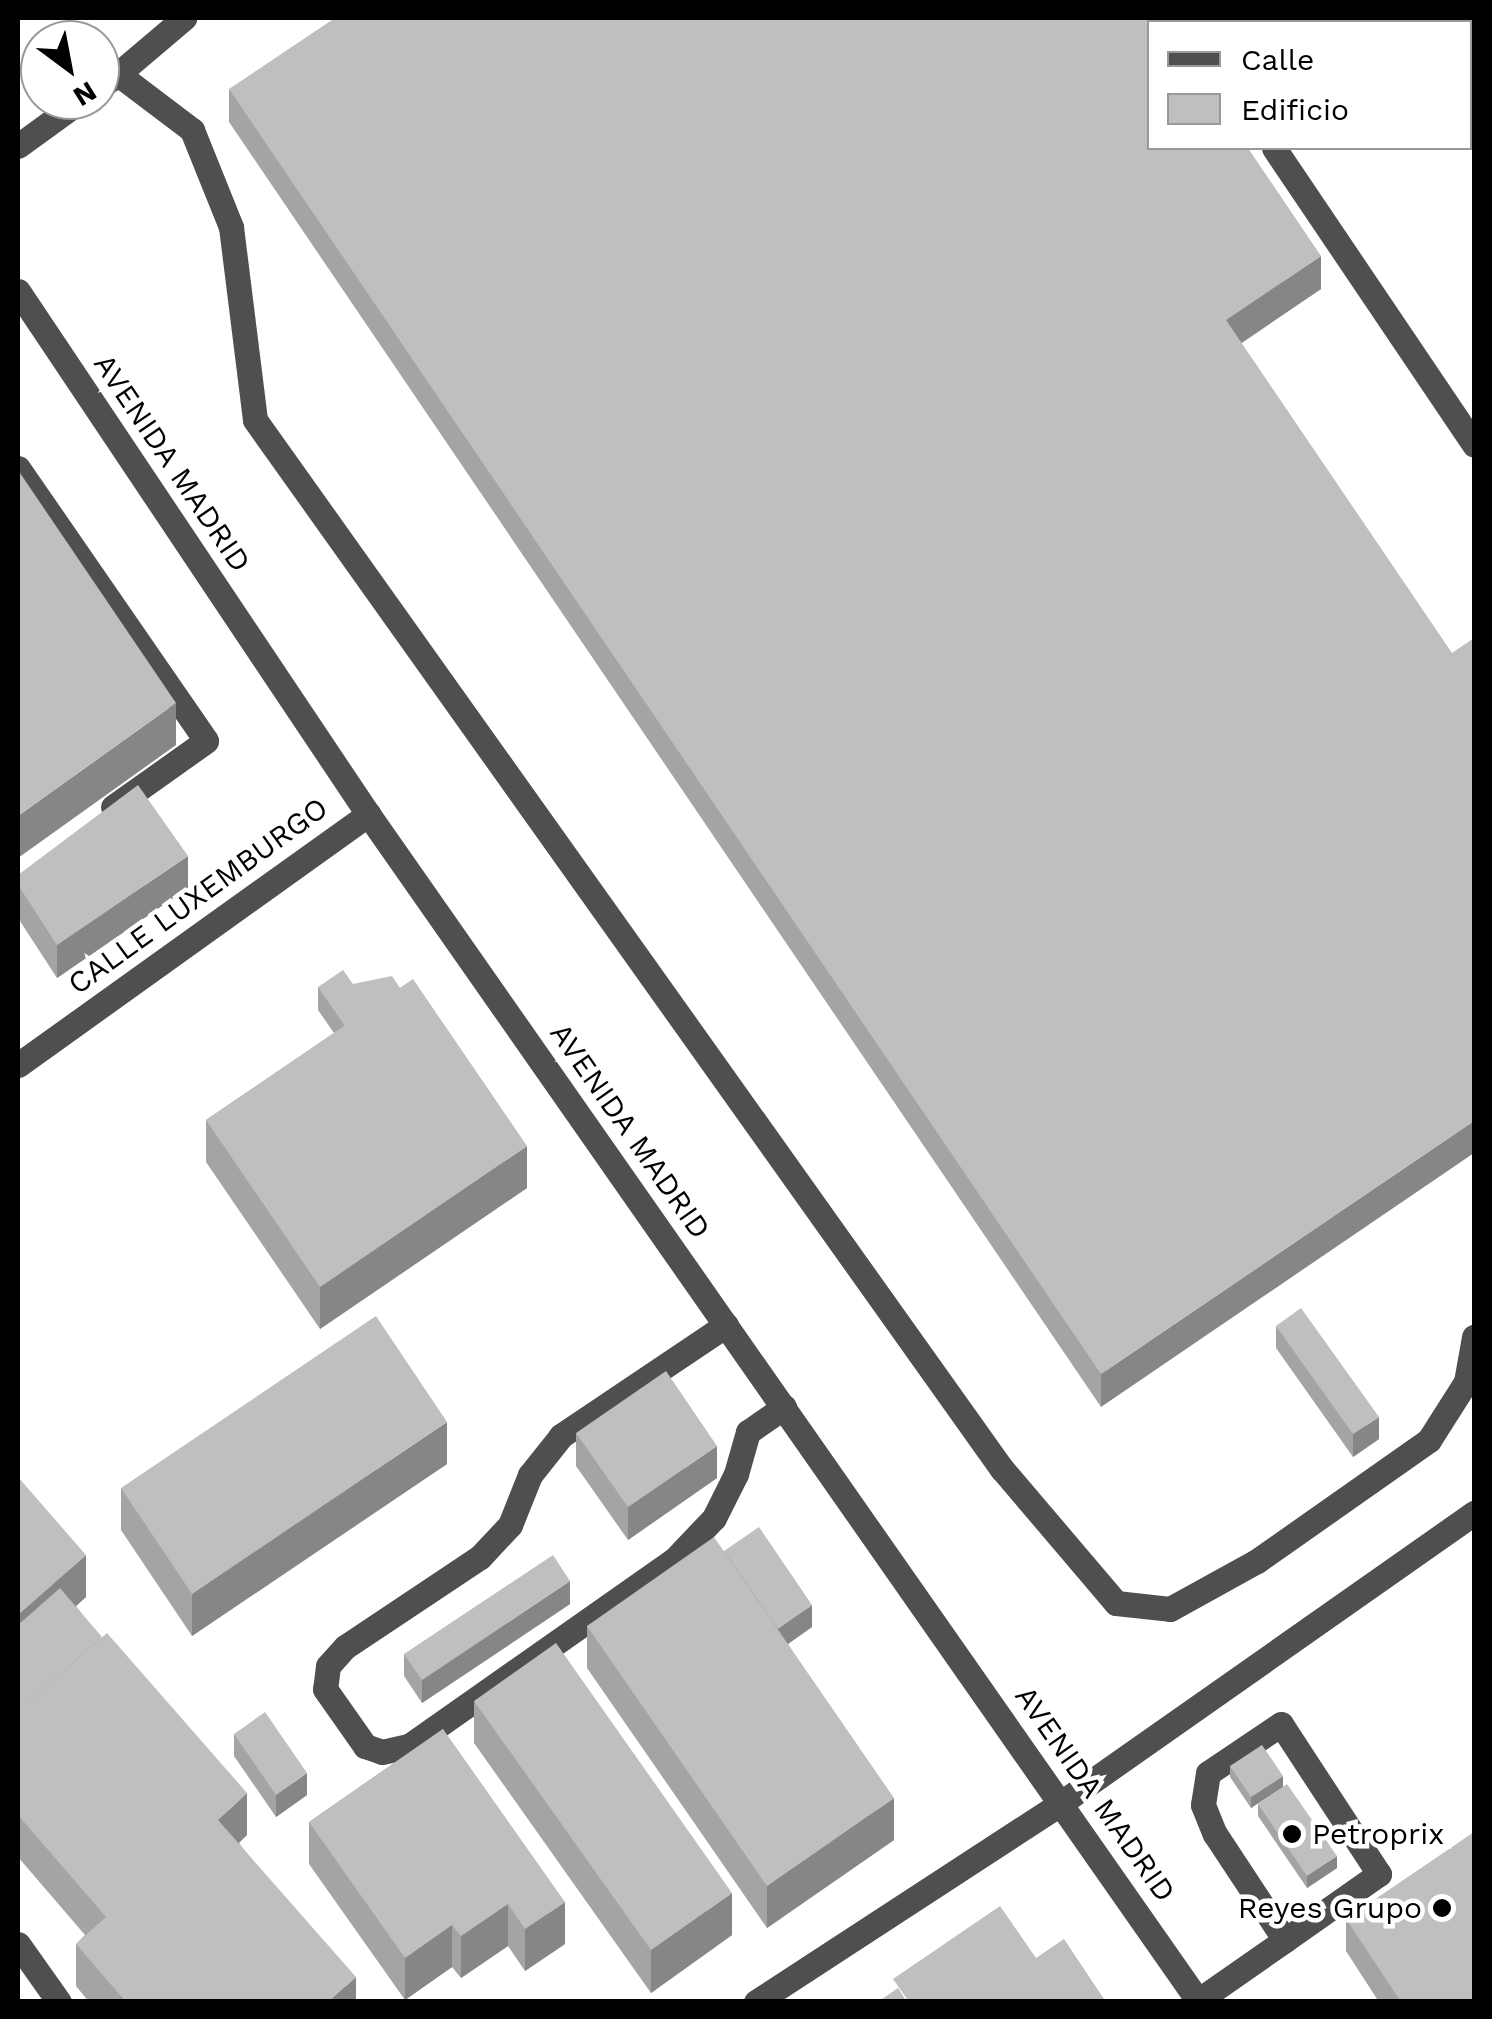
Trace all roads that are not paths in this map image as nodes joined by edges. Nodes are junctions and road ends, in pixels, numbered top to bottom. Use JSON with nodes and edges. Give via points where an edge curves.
{"nodes":[{"id":1,"x":184,"y":18,"type":"edge"},
{"id":2,"x":120,"y":71,"type":"edge"},
{"id":3,"x":120,"y":87,"type":"edge"},
{"id":4,"x":54,"y":120,"type":"edge"},
{"id":5,"x":18,"y":146,"type":"edge"},
{"id":6,"x":1275,"y":150,"type":"edge"},
{"id":7,"x":18,"y":290,"type":"edge"},
{"id":8,"x":1474,"y":445,"type":"edge"},
{"id":9,"x":18,"y":468,"type":"edge"},
{"id":10,"x":368,"y":814,"type":"junction"},
{"id":11,"x":96,"y":819,"type":"edge"},
{"id":12,"x":18,"y":1065,"type":"edge"},
{"id":13,"x":726,"y":1325,"type":"junction"},
{"id":14,"x":1474,"y":1337,"type":"edge"},
{"id":15,"x":784,"y":1408,"type":"junction"},
{"id":16,"x":1474,"y":1514,"type":"edge"},
{"id":17,"x":1061,"y":1802,"type":"junction"},
{"id":18,"x":1285,"y":1940,"type":"junction"},
{"id":19,"x":18,"y":1944,"type":"edge"},
{"id":20,"x":1199,"y":2001,"type":"edge"},
{"id":21,"x":59,"y":2002,"type":"edge"},
{"id":22,"x":756,"y":2002,"type":"edge"}],
"edges":[{"from":1,"to":2,"type":"street"},
{"from":3,"to":14,"type":"street","via":[[192,130],[231,227],[255,420],[1002,1470],[1116,1603],[1170,1610],[1257,1561],[1429,1440],[1466,1382]]},
{"from":4,"to":5,"type":"street"},
{"from":6,"to":8,"type":"street"},
{"from":7,"to":10,"type":"street","name":"AVENIDA MADRID"},
{"from":9,"to":11,"type":"street","via":[[206,740]]},
{"from":10,"to":12,"type":"street","name":"CALLE LUXEMBURGO"},
{"from":10,"to":13,"type":"street","name":"AVENIDA MADRID"},
{"from":13,"to":15,"type":"street","name":"AVENIDA MADRID"},
{"from":13,"to":15,"type":"street","via":[[561,1436],[530,1475],[510,1525],[480,1556],[328,1666],[325,1689],[366,1746],[382,1752],[409,1746],[674,1560],[714,1518],[748,1432]]},
{"from":15,"to":17,"type":"street","name":"AVENIDA MADRID"},
{"from":16,"to":17,"type":"street"},
{"from":17,"to":20,"type":"street","name":"AVENIDA MADRID"},
{"from":17,"to":22,"type":"street"},
{"from":18,"to":18,"type":"street","via":[[1379,1874],[1281,1724],[1208,1773],[1203,1805],[1214,1834]]},
{"from":18,"to":20,"type":"street"},
{"from":19,"to":21,"type":"street"}]}
